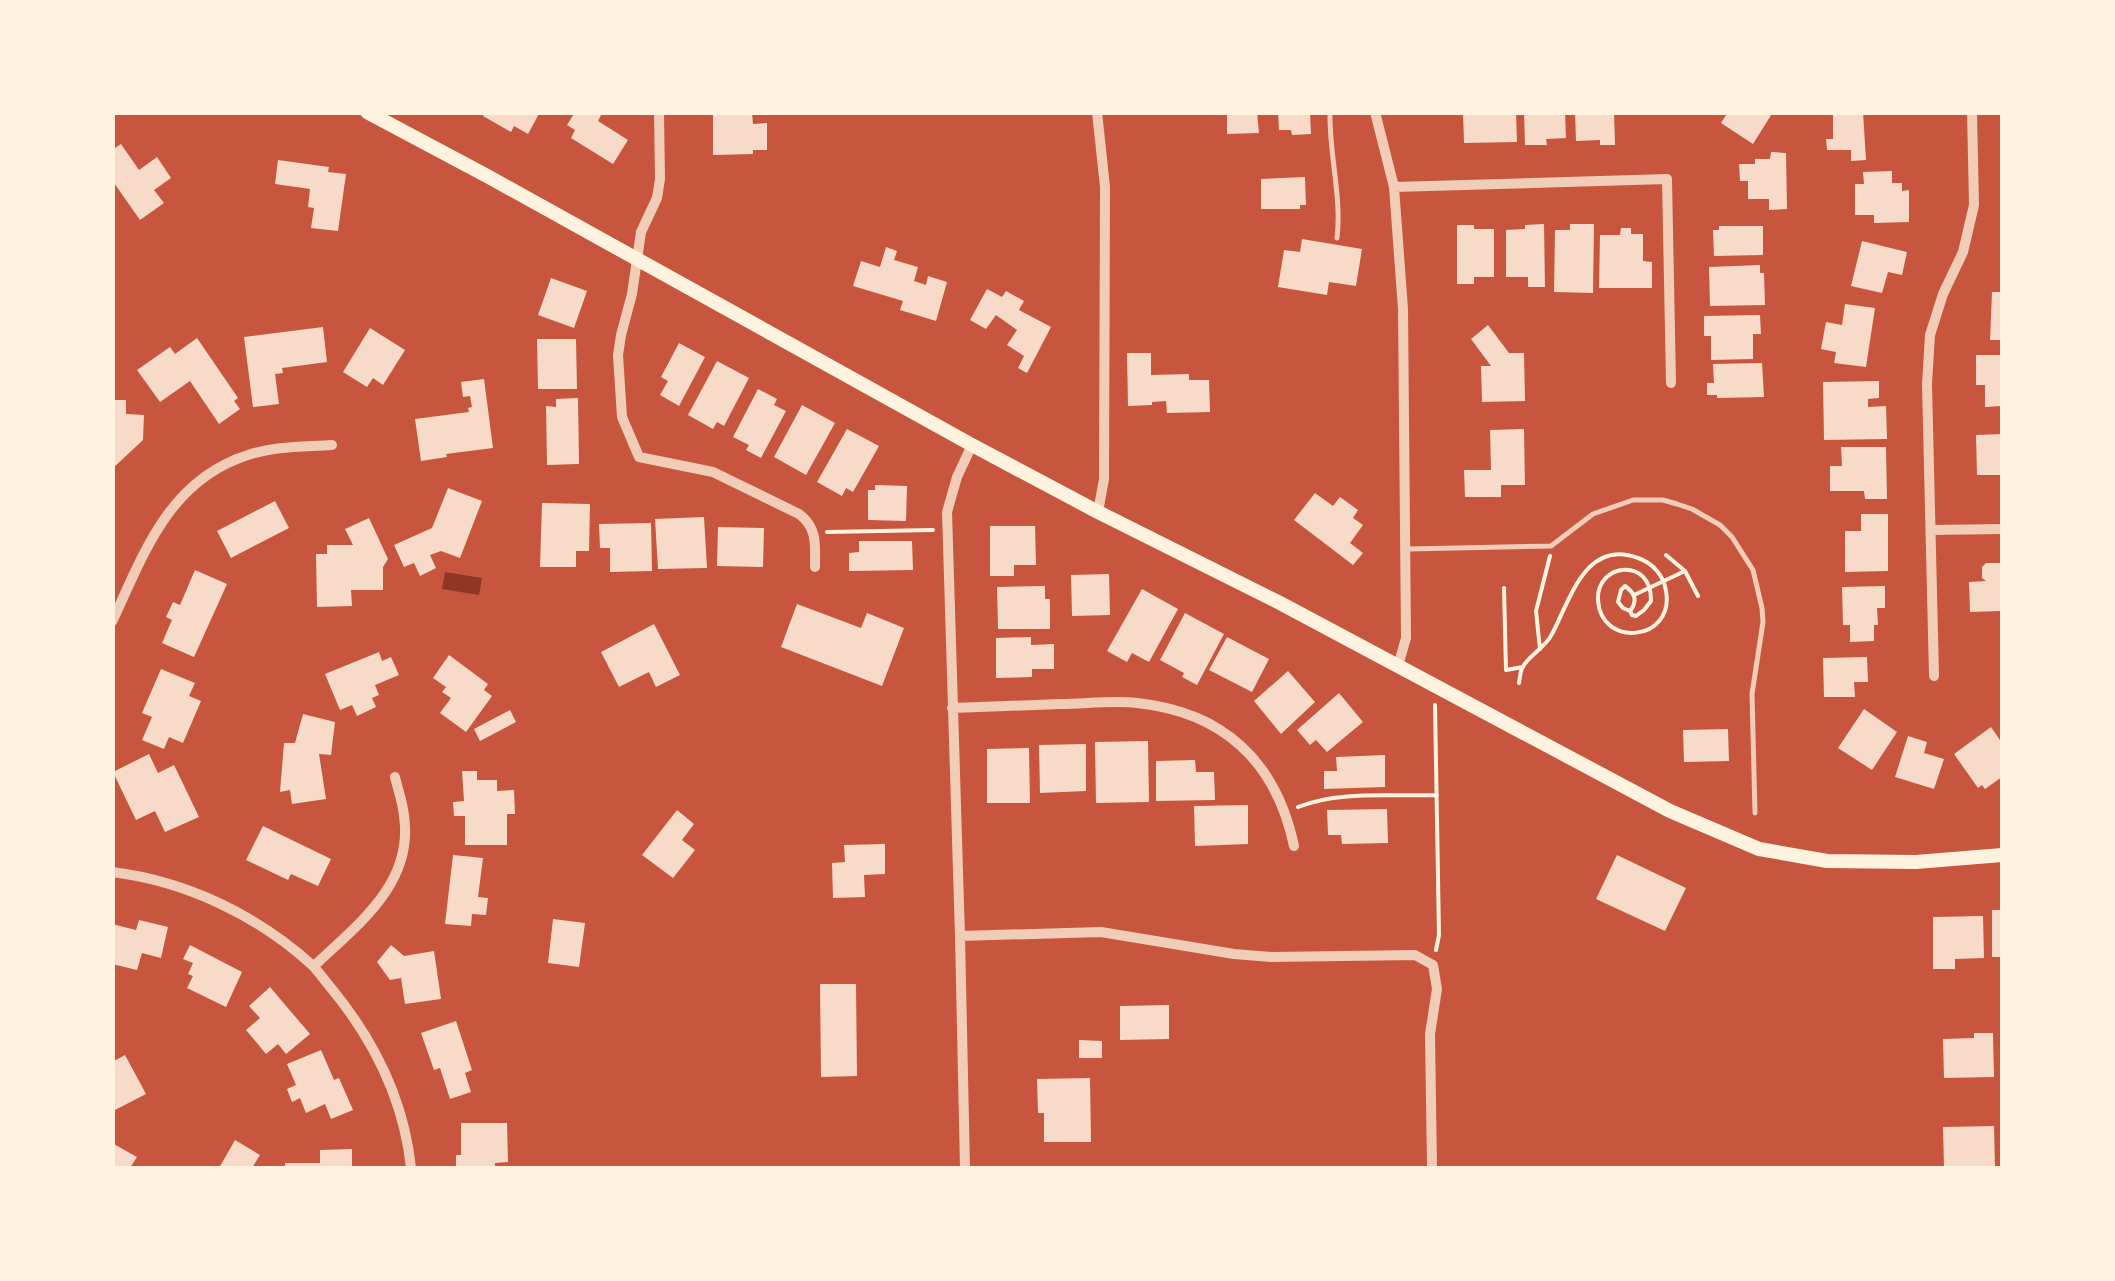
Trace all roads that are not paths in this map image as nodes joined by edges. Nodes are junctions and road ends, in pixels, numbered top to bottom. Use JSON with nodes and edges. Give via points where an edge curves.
{"nodes":[{"id":1,"x":366,"y":112,"type":"edge"},
{"id":2,"x":659,"y":112,"type":"edge"},
{"id":3,"x":1098,"y":112,"type":"edge"},
{"id":4,"x":1330,"y":112,"type":"edge"},
{"id":5,"x":1375,"y":112,"type":"edge"},
{"id":6,"x":1972,"y":112,"type":"edge"},
{"id":7,"x":1394,"y":187,"type":"junction"},
{"id":8,"x":1337,"y":238,"type":"dead end"},
{"id":9,"x":638,"y":260,"type":"junction"},
{"id":10,"x":1671,"y":383,"type":"dead end"},
{"id":11,"x":332,"y":445,"type":"dead end"},
{"id":12,"x":972,"y":446,"type":"junction"},
{"id":13,"x":1098,"y":512,"type":"junction"},
{"id":14,"x":1931,"y":530,"type":"junction"},
{"id":15,"x":2002,"y":530,"type":"edge"},
{"id":16,"x":1405,"y":549,"type":"junction"},
{"id":17,"x":816,"y":568,"type":"dead end"},
{"id":18,"x":112,"y":622,"type":"edge"},
{"id":19,"x":1398,"y":666,"type":"junction"},
{"id":20,"x":1934,"y":676,"type":"dead end"},
{"id":21,"x":952,"y":708,"type":"junction"},
{"id":22,"x":395,"y":777,"type":"dead end"},
{"id":23,"x":1755,"y":813,"type":"dead end"},
{"id":24,"x":1294,"y":846,"type":"dead end"},
{"id":25,"x":2002,"y":855,"type":"edge"},
{"id":26,"x":112,"y":872,"type":"edge"},
{"id":27,"x":960,"y":936,"type":"junction"},
{"id":28,"x":314,"y":966,"type":"junction"},
{"id":29,"x":411,"y":1168,"type":"edge"},
{"id":30,"x":964,"y":1168,"type":"edge"},
{"id":31,"x":1432,"y":1168,"type":"edge"}],
"edges":[{"from":1,"to":9,"type":"main road"},
{"from":2,"to":9,"type":"street","via":[[660,179]]},
{"from":3,"to":13,"type":"street","via":[[1105,188],[1104,479]]},
{"from":4,"to":8,"type":"lane"},
{"from":5,"to":7,"type":"street"},
{"from":6,"to":14,"type":"street","via":[[1974,205],[1964,252],[1930,335]]},
{"from":7,"to":10,"type":"street","via":[[1667,179]]},
{"from":7,"to":16,"type":"street"},
{"from":9,"to":12,"type":"main road"},
{"from":9,"to":17,"type":"street","via":[[618,355],[622,417],[640,456],[713,472],[799,514],[815,533]]},
{"from":11,"to":18,"type":"street","via":[[250,454],[187,490],[146,549]]},
{"from":12,"to":13,"type":"main road"},
{"from":12,"to":21,"type":"street","via":[[947,512]]},
{"from":13,"to":19,"type":"main road"},
{"from":14,"to":15,"type":"street"},
{"from":14,"to":20,"type":"street"},
{"from":16,"to":19,"type":"street","via":[[1405,645]]},
{"from":16,"to":23,"type":"lane","via":[[1550,546],[1592,514],[1633,500],[1663,500],[1720,525],[1753,570],[1762,608],[1752,694]]},
{"from":19,"to":25,"type":"main road","via":[[1670,811],[1759,849],[1856,863]]},
{"from":21,"to":24,"type":"street","via":[[1133,702],[1200,718],[1260,764],[1286,812]]},
{"from":21,"to":27,"type":"street"},
{"from":22,"to":28,"type":"street","via":[[404,816],[400,869],[367,916]]},
{"from":26,"to":28,"type":"street","via":[[217,903]]},
{"from":27,"to":30,"type":"street"},
{"from":27,"to":31,"type":"street","via":[[1101,932],[1234,954],[1414,955],[1433,964]]},
{"from":28,"to":29,"type":"street","via":[[378,1057]]}]}
